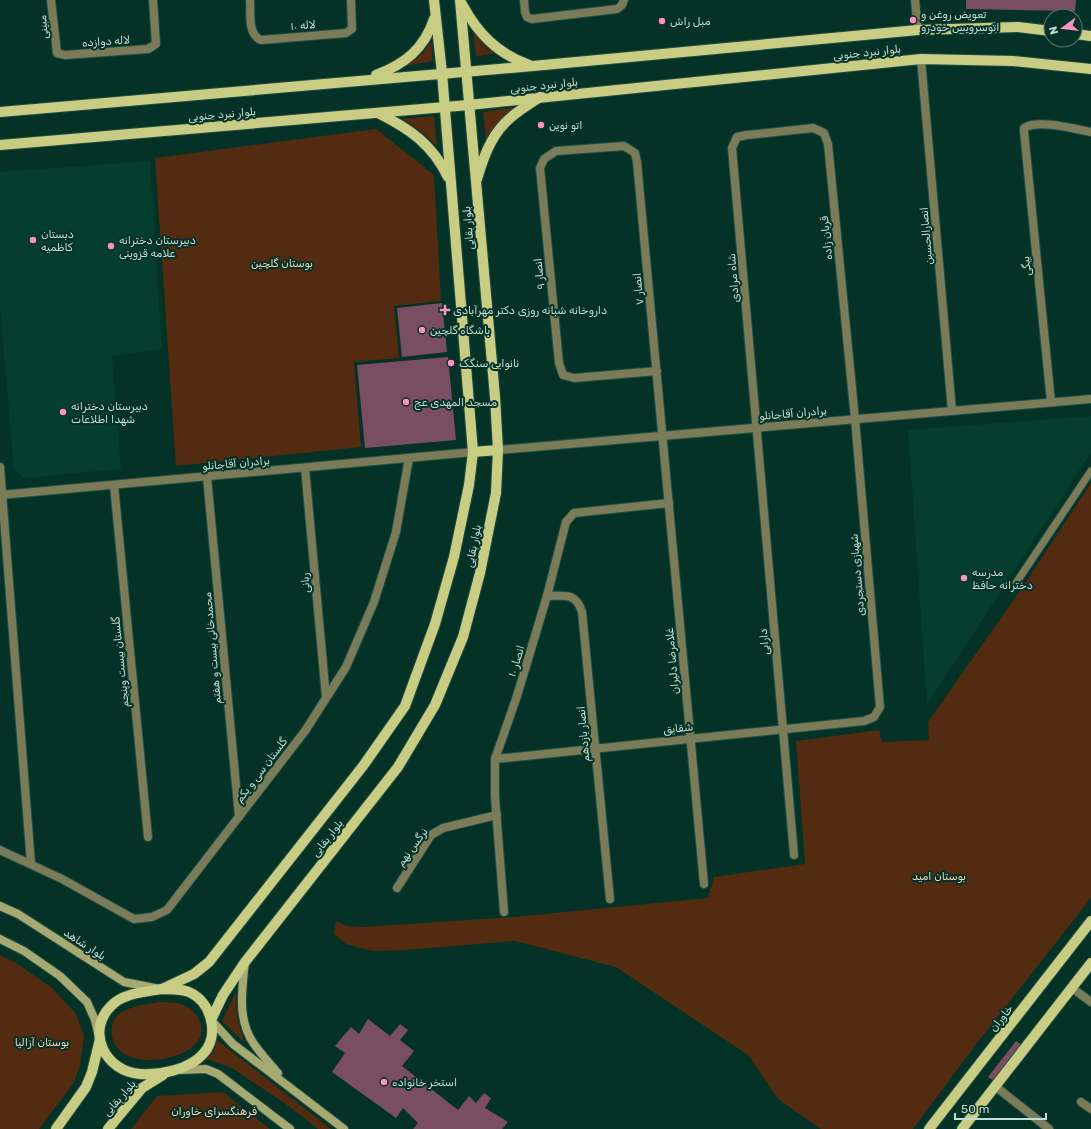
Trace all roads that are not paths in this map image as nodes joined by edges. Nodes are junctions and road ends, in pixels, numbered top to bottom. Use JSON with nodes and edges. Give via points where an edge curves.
{"nodes":[{"id":1,"x":51,"y":0,"type":"edge"},
{"id":2,"x":153,"y":0,"type":"edge"},
{"id":3,"x":250,"y":0,"type":"edge"},
{"id":4,"x":351,"y":0,"type":"edge"},
{"id":5,"x":434,"y":0,"type":"edge"},
{"id":6,"x":460,"y":0,"type":"edge"},
{"id":7,"x":524,"y":0,"type":"edge"},
{"id":8,"x":915,"y":0,"type":"edge"},
{"id":9,"x":623,"y":3,"type":"edge"},
{"id":10,"x":435,"y":16,"type":"junction"},
{"id":11,"x":918,"y":30,"type":"junction"},
{"id":12,"x":1043,"y":30,"type":"edge"},
{"id":13,"x":57,"y":52,"type":"joint"},
{"id":14,"x":921,"y":59,"type":"junction"},
{"id":15,"x":533,"y":66,"type":"junction"},
{"id":16,"x":1091,"y":69,"type":"edge"},
{"id":17,"x":467,"y":72,"type":"junction"},
{"id":18,"x":442,"y":73,"type":"junction"},
{"id":19,"x":363,"y":80,"type":"junction"},
{"id":20,"x":540,"y":97,"type":"junction"},
{"id":21,"x":469,"y":105,"type":"junction"},
{"id":22,"x":445,"y":107,"type":"junction"},
{"id":23,"x":0,"y":112,"type":"edge"},
{"id":24,"x":378,"y":112,"type":"junction"},
{"id":25,"x":1091,"y":132,"type":"edge"},
{"id":26,"x":747,"y":135,"type":"joint"},
{"id":27,"x":0,"y":145,"type":"edge"},
{"id":28,"x":624,"y":146,"type":"joint"},
{"id":29,"x":451,"y":184,"type":"junction"},
{"id":30,"x":476,"y":184,"type":"junction"},
{"id":31,"x":656,"y":370,"type":"junction"},
{"id":32,"x":1091,"y":398,"type":"edge"},
{"id":33,"x":1051,"y":402,"type":"junction"},
{"id":34,"x":952,"y":411,"type":"junction"},
{"id":35,"x":855,"y":419,"type":"junction"},
{"id":36,"x":757,"y":428,"type":"junction"},
{"id":37,"x":662,"y":436,"type":"junction"},
{"id":38,"x":498,"y":450,"type":"junction"},
{"id":39,"x":473,"y":452,"type":"junction"},
{"id":40,"x":408,"y":458,"type":"junction"},
{"id":41,"x":0,"y":467,"type":"edge"},
{"id":42,"x":305,"y":468,"type":"junction"},
{"id":43,"x":1091,"y":471,"type":"edge"},
{"id":44,"x":207,"y":476,"type":"junction"},
{"id":45,"x":114,"y":485,"type":"junction"},
{"id":46,"x":1,"y":495,"type":"edge"},
{"id":47,"x":669,"y":503,"type":"junction"},
{"id":48,"x":1016,"y":583,"type":"dead end"},
{"id":49,"x":547,"y":596,"type":"junction"},
{"id":50,"x":326,"y":697,"type":"junction"},
{"id":51,"x":864,"y":721,"type":"joint"},
{"id":52,"x":783,"y":728,"type":"junction"},
{"id":53,"x":690,"y":738,"type":"junction"},
{"id":54,"x":595,"y":748,"type":"junction"},
{"id":55,"x":495,"y":759,"type":"junction"},
{"id":56,"x":496,"y":815,"type":"junction"},
{"id":57,"x":239,"y":817,"type":"junction"},
{"id":58,"x":148,"y":837,"type":"dead end"},
{"id":59,"x":0,"y":850,"type":"edge"},
{"id":60,"x":794,"y":855,"type":"dead end"},
{"id":61,"x":31,"y":864,"type":"junction"},
{"id":62,"x":704,"y":884,"type":"dead end"},
{"id":63,"x":396,"y":888,"type":"dead end"},
{"id":64,"x":610,"y":899,"type":"dead end"},
{"id":65,"x":0,"y":906,"type":"edge"},
{"id":66,"x":504,"y":912,"type":"dead end"},
{"id":67,"x":1091,"y":921,"type":"edge"},
{"id":68,"x":0,"y":939,"type":"edge"},
{"id":69,"x":245,"y":962,"type":"junction"},
{"id":70,"x":1091,"y":963,"type":"edge"},
{"id":71,"x":1072,"y":988,"type":"junction"},
{"id":72,"x":162,"y":989,"type":"junction"},
{"id":73,"x":1091,"y":1002,"type":"edge"},
{"id":74,"x":211,"y":1020,"type":"junction"},
{"id":75,"x":100,"y":1039,"type":"junction"},
{"id":76,"x":169,"y":1071,"type":"junction"},
{"id":77,"x":285,"y":1084,"type":"junction"},
{"id":78,"x":995,"y":1086,"type":"junction"},
{"id":79,"x":1081,"y":1102,"type":"dead end"},
{"id":80,"x":1091,"y":1109,"type":"edge"},
{"id":81,"x":56,"y":1129,"type":"edge"},
{"id":82,"x":108,"y":1129,"type":"edge"},
{"id":83,"x":290,"y":1129,"type":"edge"},
{"id":84,"x":344,"y":1129,"type":"edge"},
{"id":85,"x":929,"y":1129,"type":"edge"},
{"id":86,"x":962,"y":1129,"type":"edge"},
{"id":87,"x":1049,"y":1129,"type":"edge"}],
"edges":[{"from":1,"to":13,"type":"street","name":"مبینی"},
{"from":2,"to":13,"type":"street","name":"لاله دوازده","via":[[156,44],[148,49],[65,56]]},
{"from":3,"to":4,"type":"street","name":"لاله ۱۰","via":[[252,32],[261,40],[346,33],[352,29]]},
{"from":5,"to":10,"type":"main road","name":"بلوار بقایی"},
{"from":6,"to":15,"type":"main road","via":[[475,27],[486,40],[507,56]]},
{"from":6,"to":17,"type":"main road","name":"بلوار بقایی"},
{"from":7,"to":9,"type":"street","via":[[527,17],[532,19],[617,10]]},
{"from":8,"to":11,"type":"street"},
{"from":10,"to":18,"type":"main road","name":"بلوار بقایی"},
{"from":10,"to":19,"type":"main road","via":[[424,42],[406,61]]},
{"from":11,"to":12,"type":"main road","name":"بلوار نبرد جنوبی","via":[[1018,27]]},
{"from":11,"to":15,"type":"main road","name":"بلوار نبرد جنوبی"},
{"from":14,"to":16,"type":"main road","name":"بلوار نبرد جنوبی","via":[[1013,60]]},
{"from":14,"to":20,"type":"main road","name":"بلوار نبرد جنوبی"},
{"from":14,"to":34,"type":"street","name":"انصارالحسین"},
{"from":15,"to":17,"type":"main road","name":"بلوار نبرد جنوبی"},
{"from":17,"to":18,"type":"main road","name":"بلوار نبرد جنوبی"},
{"from":17,"to":21,"type":"main road","name":"بلوار بقایی"},
{"from":18,"to":19,"type":"main road","name":"بلوار نبرد جنوبی"},
{"from":18,"to":22,"type":"main road","name":"بلوار بقایی"},
{"from":19,"to":23,"type":"main road","name":"بلوار نبرد جنوبی"},
{"from":20,"to":21,"type":"main road","name":"بلوار نبرد جنوبی"},
{"from":20,"to":30,"type":"main road","via":[[505,123],[498,132],[483,158]]},
{"from":21,"to":22,"type":"main road","name":"بلوار نبرد جنوبی"},
{"from":21,"to":30,"type":"main road","name":"بلوار بقایی"},
{"from":22,"to":24,"type":"main road","name":"بلوار نبرد جنوبی"},
{"from":22,"to":29,"type":"main road","name":"بلوار بقایی"},
{"from":24,"to":27,"type":"main road","name":"بلوار نبرد جنوبی"},
{"from":24,"to":29,"type":"main road","via":[[392,119],[428,146],[437,156]]},
{"from":25,"to":33,"type":"street","name":"بیگی","via":[[1044,124],[1024,128]]},
{"from":26,"to":35,"type":"street","name":"قربان زاده","via":[[813,128],[824,133],[828,144]]},
{"from":26,"to":36,"type":"street","name":"شاه مرادی","via":[[737,137],[732,148]]},
{"from":28,"to":31,"type":"street","name":"انصار ۷","via":[[635,152],[637,162]]},
{"from":28,"to":31,"type":"street","name":"انصار ۹","via":[[556,151],[544,159],[540,168],[559,363],[563,375],[574,378]]},
{"from":29,"to":39,"type":"main road","name":"بلوار بقایی"},
{"from":30,"to":38,"type":"main road","name":"بلوار بقایی"},
{"from":31,"to":37,"type":"street","name":"انصار ۷"},
{"from":32,"to":33,"type":"street","name":"برادران آقاجانلو"},
{"from":33,"to":34,"type":"street","name":"برادران آقاجانلو"},
{"from":34,"to":35,"type":"street","name":"برادران آقاجانلو"},
{"from":35,"to":36,"type":"street","name":"برادران آقاجانلو"},
{"from":35,"to":51,"type":"street","name":"شهبازی دستجردی","via":[[880,707],[874,717]]},
{"from":36,"to":37,"type":"street","name":"برادران آقاجانلو"},
{"from":36,"to":52,"type":"street","name":"دارابی"},
{"from":37,"to":38,"type":"street","name":"برادران آقاجانلو"},
{"from":37,"to":47,"type":"street","name":"غلامرضا دلیران"},
{"from":38,"to":39,"type":"main road"},
{"from":38,"to":69,"type":"main road","name":"بلوار بقایی","via":[[496,493],[480,574],[463,637],[435,705],[398,767]]},
{"from":39,"to":40,"type":"street","name":"برادران آقاجانلو"},
{"from":39,"to":72,"type":"main road","name":"بلوار بقایی","via":[[454,557],[436,624],[405,706],[363,766],[210,962],[194,974]]},
{"from":40,"to":42,"type":"street","name":"برادران آقاجانلو"},
{"from":40,"to":50,"type":"street","name":"گلستان سی و یکم","via":[[396,532],[374,602],[346,667]]},
{"from":41,"to":46,"type":"street"},
{"from":42,"to":44,"type":"street","name":"برادران آقاجانلو"},
{"from":42,"to":50,"type":"street","name":"ربانی"},
{"from":43,"to":48,"type":"lane"},
{"from":44,"to":45,"type":"street","name":"برادران آقاجانلو"},
{"from":44,"to":57,"type":"street","name":"محمدخانی بیست و هفتم"},
{"from":45,"to":46,"type":"street","name":"برادران آقاجانلو"},
{"from":45,"to":58,"type":"street","name":"گلستان بیست وپنجم"},
{"from":46,"to":61,"type":"street"},
{"from":47,"to":49,"type":"street","name":"انصار ۱۰","via":[[574,514],[566,522]]},
{"from":47,"to":53,"type":"street","name":"غلامرضا دلیران"},
{"from":49,"to":54,"type":"street","name":"انصار یازدهم","via":[[573,596],[581,607]]},
{"from":49,"to":55,"type":"street","name":"انصار ۱۰"},
{"from":50,"to":57,"type":"street","name":"گلستان سی و یکم","via":[[304,731]]},
{"from":51,"to":52,"type":"street","name":"شقایق"},
{"from":52,"to":53,"type":"street","name":"شقایق"},
{"from":52,"to":60,"type":"street","name":"دارابی"},
{"from":53,"to":54,"type":"street","name":"شقایق"},
{"from":53,"to":62,"type":"street","name":"غلامرضا دلیران"},
{"from":54,"to":55,"type":"street","name":"شقایق"},
{"from":54,"to":64,"type":"street","name":"انصار یازدهم"},
{"from":55,"to":56,"type":"street","name":"انصار ۱۰"},
{"from":56,"to":63,"type":"street","name":"نرگس نهم","via":[[443,828],[431,835]]},
{"from":56,"to":66,"type":"street","name":"انصار ۱۰"},
{"from":57,"to":61,"type":"street","name":"گلستان سی و یکم","via":[[167,910],[152,917],[134,919]]},
{"from":59,"to":61,"type":"street","name":"گلستان سی و یکم"},
{"from":65,"to":72,"type":"main road","name":"بلوار شاهد","via":[[18,914],[124,982]]},
{"from":67,"to":85,"type":"main road","name":"خاوران"},
{"from":68,"to":75,"type":"main road","via":[[24,951],[60,976],[87,1002]]},
{"from":69,"to":74,"type":"main road","name":"بلوار بقایی","via":[[223,995]]},
{"from":69,"to":77,"type":"main road","via":[[242,994],[246,1028],[254,1043]]},
{"from":70,"to":71,"type":"main road"},
{"from":71,"to":73,"type":"street"},
{"from":71,"to":78,"type":"main road"},
{"from":72,"to":74,"type":"main road","via":[[182,990],[196,996],[206,1008]]},
{"from":72,"to":75,"type":"main road","via":[[138,992],[123,997],[111,1005],[100,1025]]},
{"from":74,"to":76,"type":"main road","via":[[212,1036],[204,1053],[189,1064]]},
{"from":74,"to":77,"type":"main road","via":[[233,1044]]},
{"from":75,"to":76,"type":"main road","via":[[105,1054],[113,1064],[124,1070],[147,1074]]},
{"from":75,"to":81,"type":"main road","via":[[86,1087]]},
{"from":76,"to":82,"type":"main road","name":"بلوار بقایی","via":[[142,1088]]},
{"from":76,"to":83,"type":"main road","via":[[206,1069],[218,1074]]},
{"from":77,"to":84,"type":"main road"},
{"from":78,"to":86,"type":"main road"},
{"from":78,"to":87,"type":"street"},
{"from":79,"to":80,"type":"street"}]}
